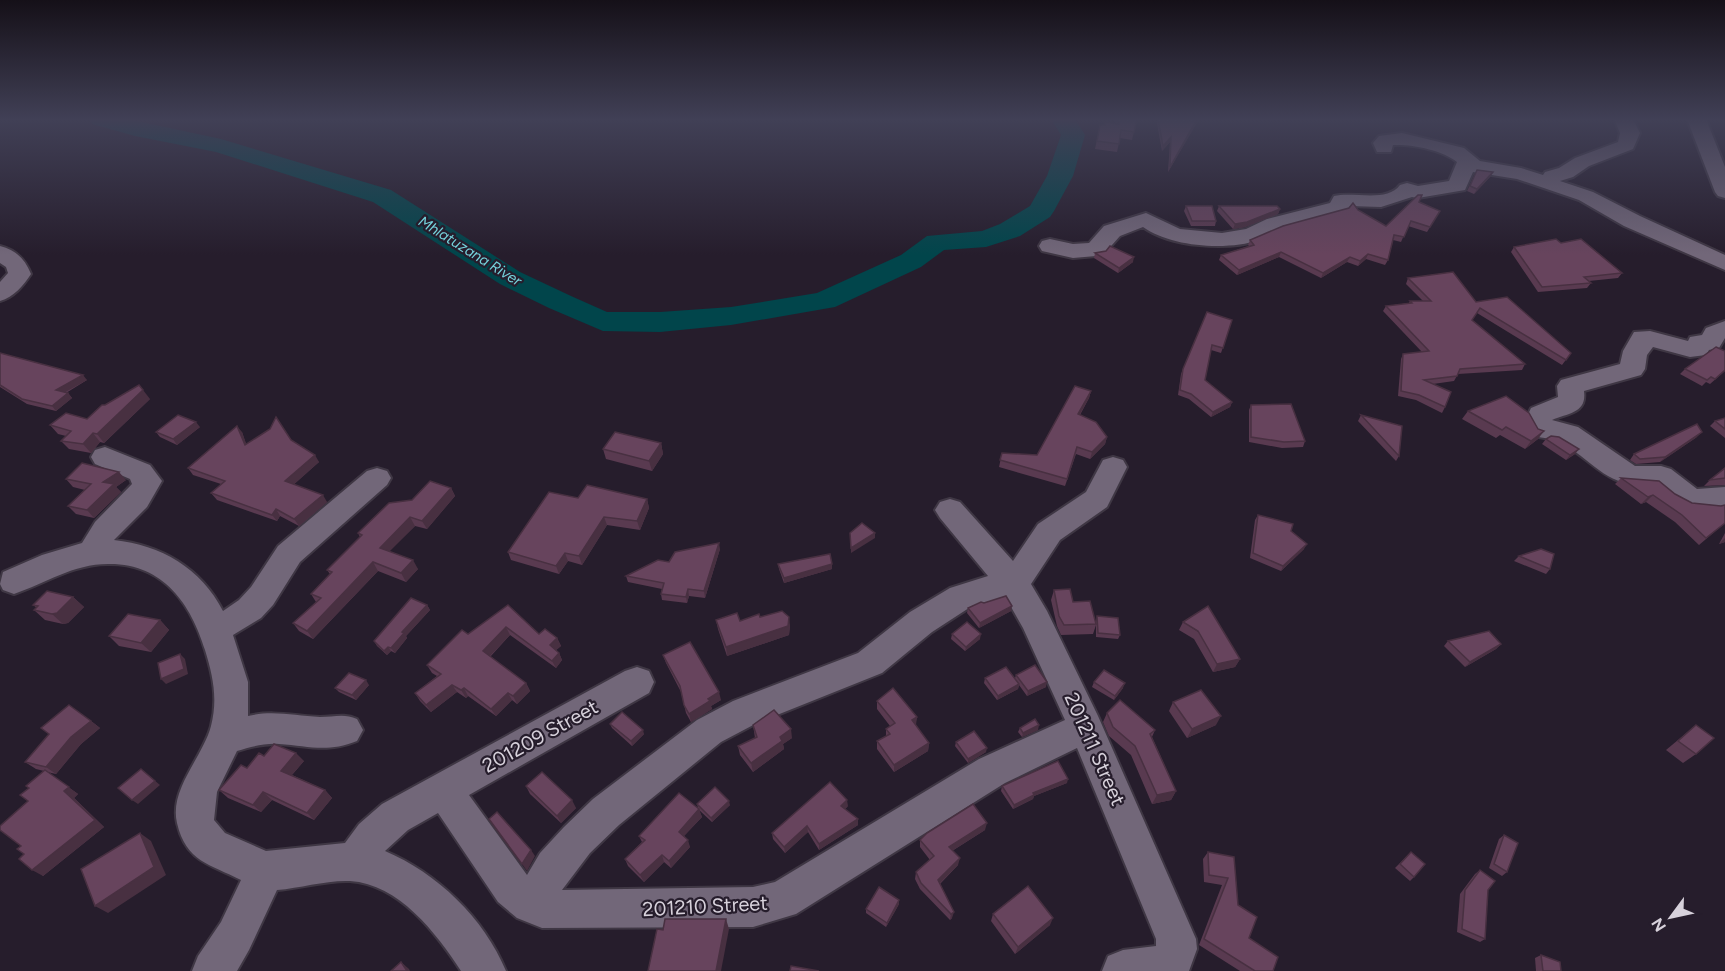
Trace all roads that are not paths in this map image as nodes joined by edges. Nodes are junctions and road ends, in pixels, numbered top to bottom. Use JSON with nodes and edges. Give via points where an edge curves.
{"nodes":[{"id":1,"x":1579,"y":164,"type":"edge"},
{"id":2,"x":1714,"y":164,"type":"edge"},
{"id":3,"x":1473,"y":166,"type":"joint"},
{"id":4,"x":1549,"y":184,"type":"junction"},
{"id":5,"x":1725,"y":192,"type":"edge"},
{"id":6,"x":1050,"y":246,"type":"dead end"},
{"id":7,"x":0,"y":253,"type":"edge"},
{"id":8,"x":1725,"y":263,"type":"edge"},
{"id":9,"x":0,"y":294,"type":"edge"},
{"id":10,"x":1725,"y":329,"type":"edge"},
{"id":11,"x":105,"y":457,"type":"dead end"},
{"id":12,"x":1113,"y":466,"type":"dead end"},
{"id":13,"x":377,"y":478,"type":"dead end"},
{"id":14,"x":1725,"y":498,"type":"edge"},
{"id":15,"x":950,"y":510,"type":"dead end"},
{"id":16,"x":93,"y":552,"type":"junction"},
{"id":17,"x":14,"y":580,"type":"dead end"},
{"id":18,"x":1014,"y":584,"type":"junction"},
{"id":19,"x":215,"y":629,"type":"junction"},
{"id":20,"x":637,"y":682,"type":"dead end"},
{"id":21,"x":1086,"y":727,"type":"junction"},
{"id":22,"x":345,"y":730,"type":"dead end"},
{"id":23,"x":224,"y":740,"type":"junction"},
{"id":24,"x":444,"y":790,"type":"junction"},
{"id":25,"x":354,"y":862,"type":"junction"},
{"id":26,"x":266,"y":870,"type":"junction"},
{"id":27,"x":531,"y":904,"type":"junction"},
{"id":28,"x":213,"y":971,"type":"edge"},
{"id":29,"x":485,"y":971,"type":"edge"},
{"id":30,"x":1123,"y":971,"type":"edge"}],
"edges":[{"from":1,"to":4,"type":"street","via":[[1552,176]]},
{"from":2,"to":5,"type":"street"},
{"from":3,"to":4,"type":"street","via":[[1521,174]]},
{"from":3,"to":6,"type":"street","via":[[1465,165],[1458,186],[1418,192],[1407,189],[1404,194],[1381,201],[1341,200],[1339,207],[1275,224],[1252,235],[1222,240],[1177,235],[1146,219],[1112,231],[1096,249],[1073,251]]},
{"from":4,"to":8,"type":"street","via":[[1594,199],[1632,221]]},
{"from":7,"to":9,"type":"street","via":[[16,264],[20,274]]},
{"from":10,"to":14,"type":"street","via":[[1715,333],[1710,342],[1699,343],[1697,350],[1643,338],[1641,348],[1635,351],[1632,369],[1570,386],[1572,402],[1546,411],[1538,421],[1544,429],[1568,434],[1618,470],[1632,476],[1660,476],[1685,498],[1704,502]]},
{"from":11,"to":16,"type":"street","via":[[140,472],[148,481],[138,498],[104,528]]},
{"from":12,"to":18,"type":"street","via":[[1097,499],[1049,532]]},
{"from":13,"to":19,"type":"street","via":[[289,554],[250,609]]},
{"from":15,"to":18,"type":"street","name":"201211 Street"},
{"from":16,"to":17,"type":"street","via":[[58,561]]},
{"from":16,"to":19,"type":"street","via":[[133,553],[185,580],[200,598]]},
{"from":18,"to":21,"type":"street","name":"201211 Street","via":[[1036,621]]},
{"from":18,"to":27,"type":"street","via":[[961,597],[921,622],[870,663],[745,712],[710,731],[606,812],[554,867]]},
{"from":19,"to":23,"type":"street","via":[[232,694]]},
{"from":20,"to":24,"type":"street","name":"201209 Street"},
{"from":21,"to":27,"type":"street","name":"201210 Street","via":[[992,771],[770,904],[575,910]]},
{"from":21,"to":30,"type":"street","name":"201211 Street","via":[[1176,939],[1173,962]]},
{"from":22,"to":23,"type":"street","via":[[319,734],[268,728]]},
{"from":23,"to":26,"type":"street","via":[[201,783],[195,818],[207,843]]},
{"from":24,"to":25,"type":"street","name":"201209 Street","via":[[394,817]]},
{"from":24,"to":27,"type":"street","via":[[512,888]]},
{"from":25,"to":26,"type":"street"},
{"from":25,"to":29,"type":"street","via":[[398,877],[420,892],[447,918]]},
{"from":26,"to":28,"type":"street","via":[[235,936]]}]}
